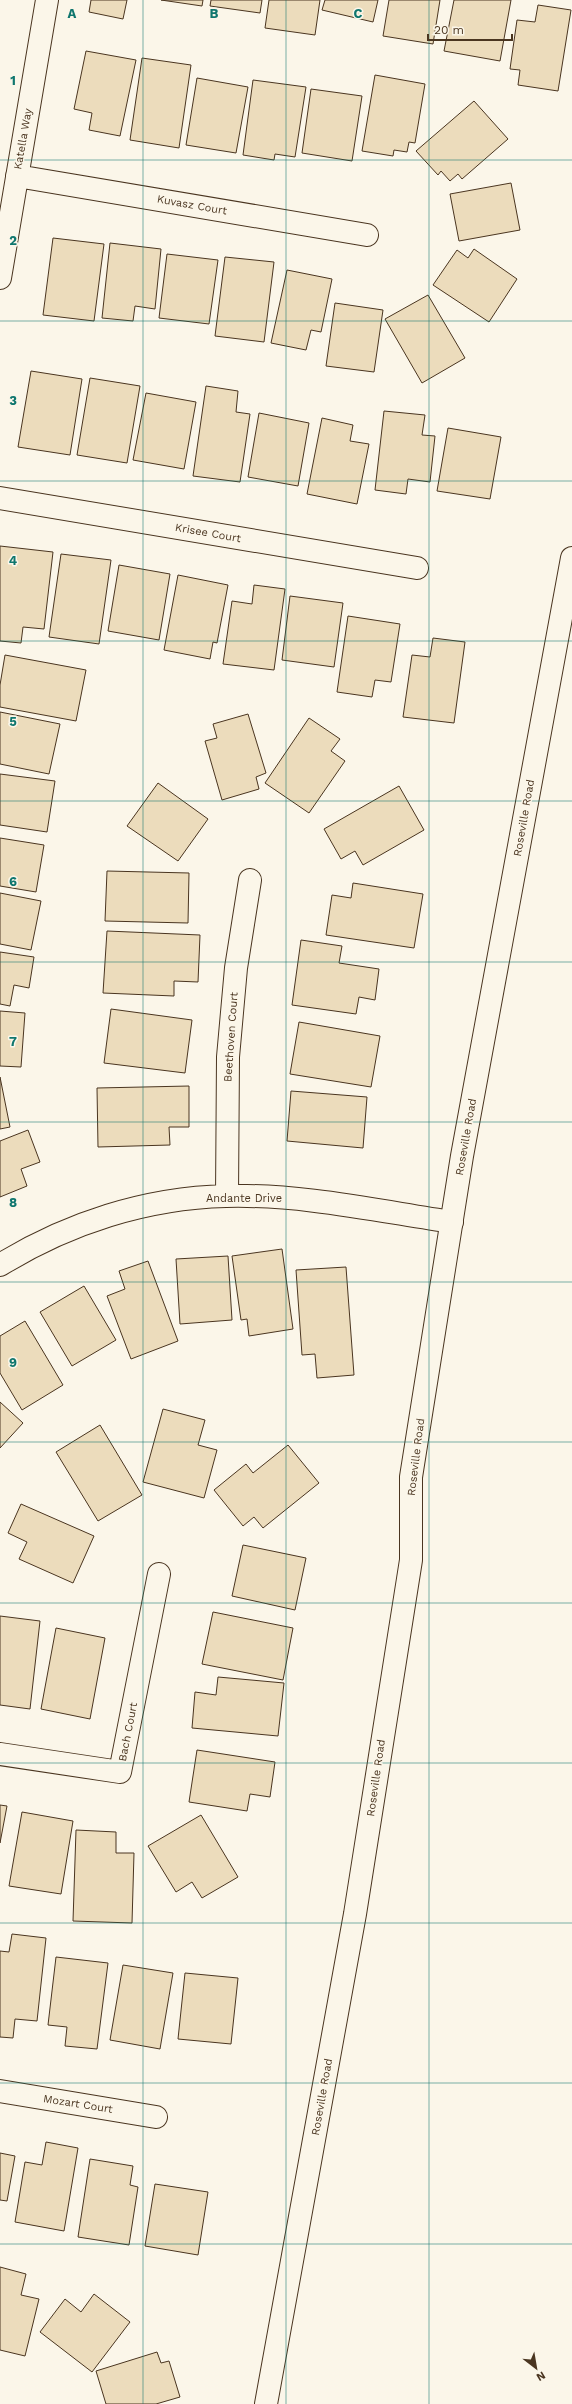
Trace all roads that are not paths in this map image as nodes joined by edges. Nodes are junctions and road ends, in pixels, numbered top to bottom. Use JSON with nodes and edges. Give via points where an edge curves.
{"nodes":[{"id":1,"x":47,"y":0,"type":"edge"},
{"id":2,"x":17,"y":176,"type":"junction"},
{"id":3,"x":367,"y":235,"type":"dead end"},
{"id":4,"x":0,"y":278,"type":"edge"},
{"id":5,"x":0,"y":498,"type":"edge"},
{"id":6,"x":572,"y":558,"type":"edge"},
{"id":7,"x":417,"y":568,"type":"dead end"},
{"id":8,"x":250,"y":880,"type":"dead end"},
{"id":9,"x":227,"y":1196,"type":"junction"},
{"id":10,"x":452,"y":1222,"type":"junction"},
{"id":11,"x":0,"y":1265,"type":"edge"},
{"id":12,"x":159,"y":1574,"type":"dead end"},
{"id":13,"x":0,"y":1754,"type":"edge"},
{"id":14,"x":0,"y":2091,"type":"edge"},
{"id":15,"x":156,"y":2117,"type":"dead end"},
{"id":16,"x":266,"y":2404,"type":"edge"}],
"edges":[{"from":1,"to":2,"type":"street","name":"Katella Way"},
{"from":2,"to":3,"type":"street","name":"Kuvasz Court"},
{"from":2,"to":4,"type":"street","name":"Katella Way"},
{"from":5,"to":7,"type":"street","name":"Krisee Court"},
{"from":6,"to":10,"type":"street","name":"Roseville Road"},
{"from":8,"to":9,"type":"street","name":"Beethoven Court","via":[[236,968],[228,1057]]},
{"from":9,"to":10,"type":"street","name":"Andante Drive","via":[[290,1199]]},
{"from":9,"to":11,"type":"street","name":"Andante Drive","via":[[134,1208],[89,1221],[25,1250]]},
{"from":10,"to":16,"type":"street","name":"Roseville Road","via":[[411,1476],[411,1560],[356,1914]]},
{"from":12,"to":13,"type":"street","name":"Bach Court","via":[[120,1772]]},
{"from":14,"to":15,"type":"street","name":"Mozart Court"}]}
